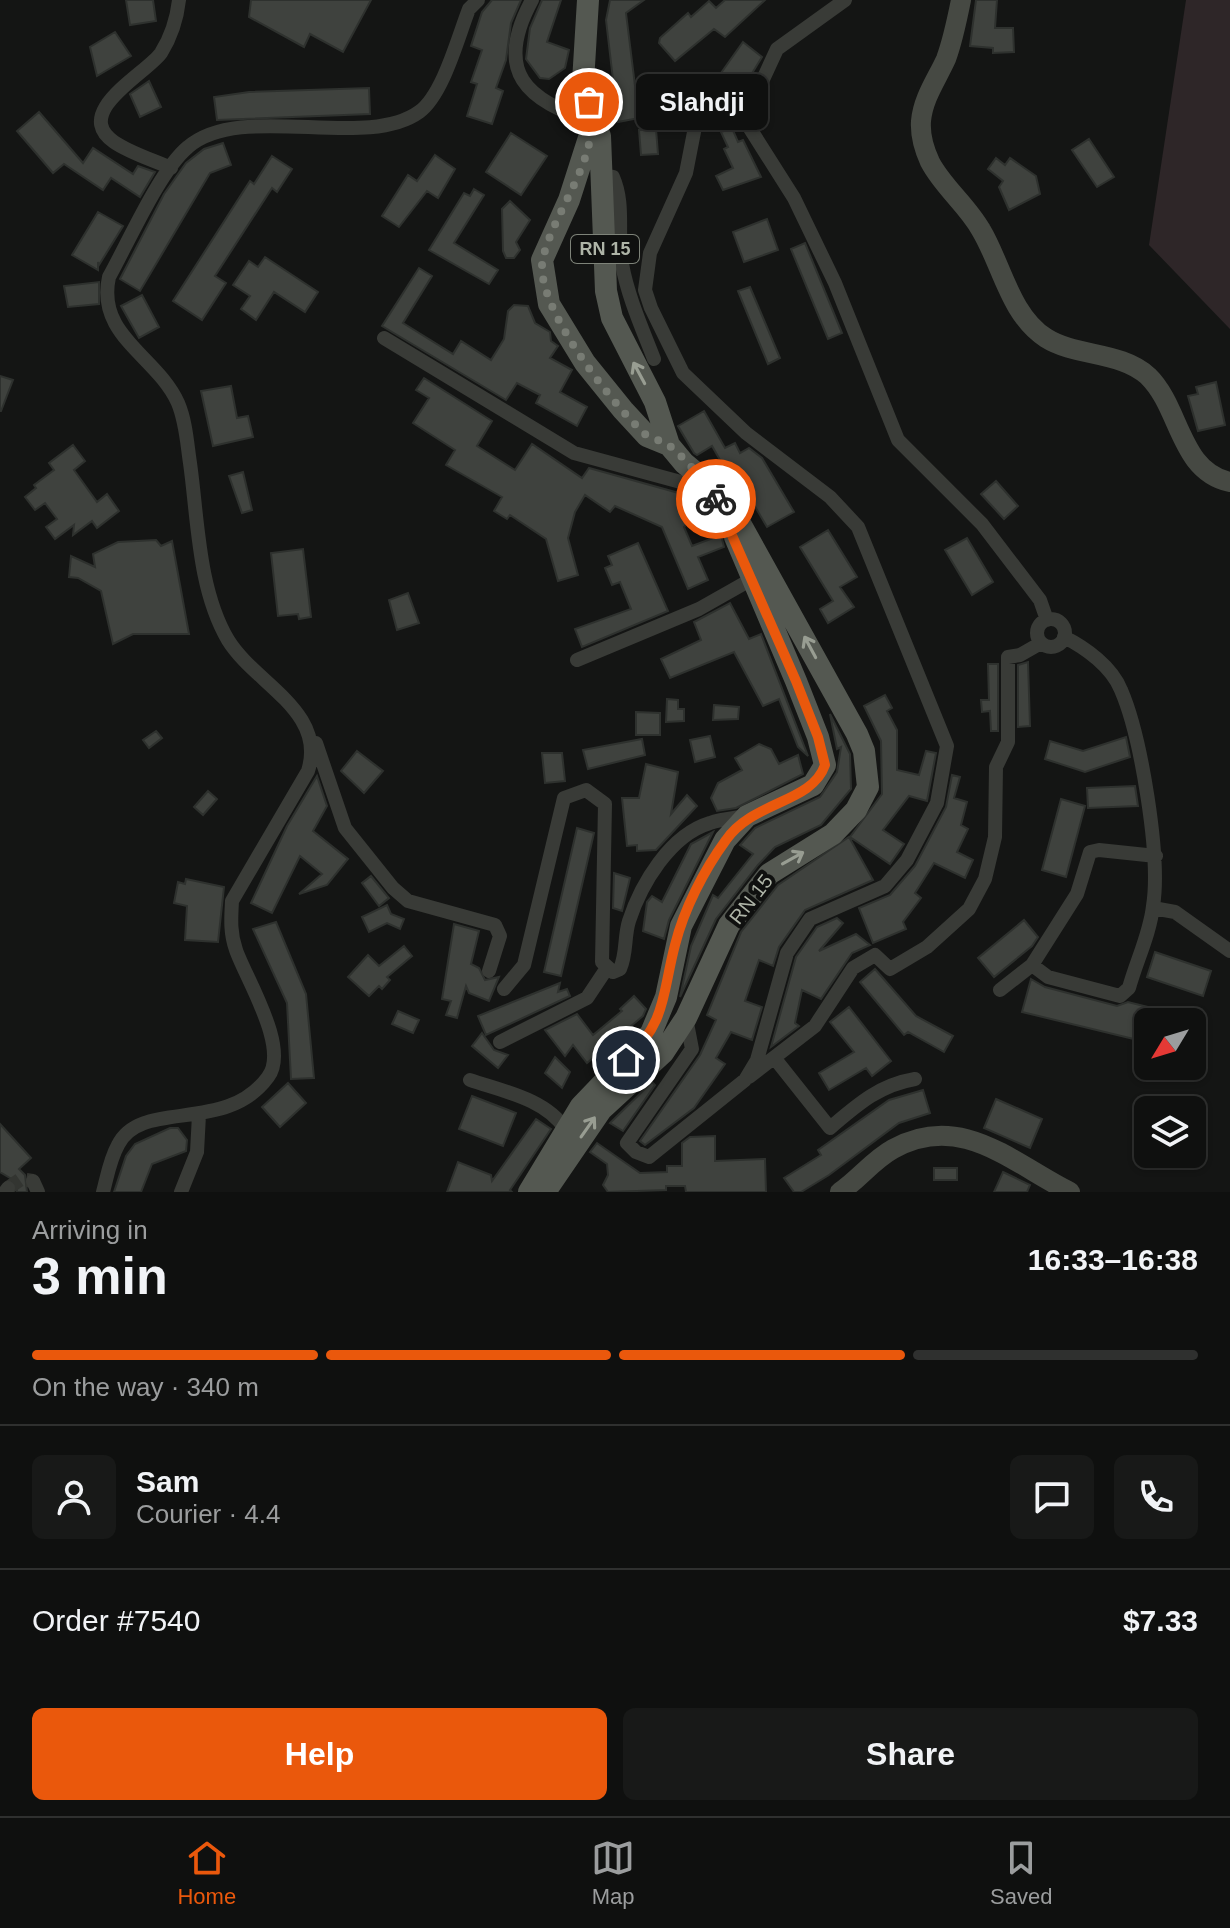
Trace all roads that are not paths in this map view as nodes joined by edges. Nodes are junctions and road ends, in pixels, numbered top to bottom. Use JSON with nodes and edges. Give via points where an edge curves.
{"nodes":[{"id":1,"x":478,"y":0,"type":"edge"},
{"id":2,"x":532,"y":0,"type":"edge"},
{"id":3,"x":588,"y":0,"type":"edge"},
{"id":4,"x":845,"y":0,"type":"edge"},
{"id":5,"x":961,"y":0,"type":"edge"},
{"id":6,"x":178,"y":3,"type":"edge"},
{"id":7,"x":737,"y":108,"type":"junction"},
{"id":8,"x":594,"y":122,"type":"junction"},
{"id":9,"x":171,"y":168,"type":"junction"},
{"id":10,"x":600,"y":175,"type":"junction"},
{"id":11,"x":569,"y":200,"type":"junction"},
{"id":12,"x":602,"y":204,"type":"junction"},
{"id":13,"x":645,"y":290,"type":"junction"},
{"id":14,"x":629,"y":294,"type":"junction"},
{"id":15,"x":384,"y":338,"type":"dead end"},
{"id":16,"x":654,"y":359,"type":"dead end"},
{"id":17,"x":669,"y":445,"type":"junction"},
{"id":18,"x":1230,"y":482,"type":"edge"},
{"id":19,"x":709,"y":488,"type":"junction"},
{"id":20,"x":752,"y":579,"type":"junction"},
{"id":21,"x":1047,"y":620,"type":"junction"},
{"id":22,"x":1064,"y":637,"type":"junction"},
{"id":23,"x":1041,"y":643,"type":"junction"},
{"id":24,"x":577,"y":660,"type":"dead end"},
{"id":25,"x":311,"y":731,"type":"junction"},
{"id":26,"x":747,"y":816,"type":"junction"},
{"id":27,"x":1156,"y":856,"type":"junction"},
{"id":28,"x":1153,"y":908,"type":"junction"},
{"id":29,"x":1230,"y":951,"type":"edge"},
{"id":30,"x":1032,"y":965,"type":"junction"},
{"id":31,"x":607,"y":968,"type":"junction"},
{"id":32,"x":489,"y":971,"type":"dead end"},
{"id":33,"x":504,"y":989,"type":"dead end"},
{"id":34,"x":1000,"y":990,"type":"dead end"},
{"id":35,"x":686,"y":1018,"type":"junction"},
{"id":36,"x":500,"y":1042,"type":"dead end"},
{"id":37,"x":776,"y":1060,"type":"junction"},
{"id":38,"x":915,"y":1079,"type":"dead end"},
{"id":39,"x":470,"y":1080,"type":"dead end"},
{"id":40,"x":745,"y":1080,"type":"junction"},
{"id":41,"x":199,"y":1115,"type":"junction"},
{"id":42,"x":565,"y":1129,"type":"junction"},
{"id":43,"x":103,"y":1192,"type":"edge"},
{"id":44,"x":181,"y":1192,"type":"edge"},
{"id":45,"x":529,"y":1192,"type":"edge"},
{"id":46,"x":545,"y":1192,"type":"edge"},
{"id":47,"x":840,"y":1192,"type":"edge"},
{"id":48,"x":1070,"y":1192,"type":"edge"}],
"edges":[{"from":1,"to":9,"type":"street","via":[[469,9],[435,93],[418,113],[380,126],[218,128],[188,147]]},
{"from":2,"to":8,"type":"street","via":[[523,16],[516,72],[534,95],[561,112]]},
{"from":3,"to":8,"type":"main road","number":"RN 15","via":[[583,82]]},
{"from":4,"to":7,"type":"street","via":[[777,49],[757,95]]},
{"from":5,"to":18,"type":"main road","via":[[946,58],[921,119],[931,164],[981,230],[1028,323],[1047,339],[1141,370],[1173,410],[1187,449],[1200,467]]},
{"from":6,"to":9,"type":"street","via":[[160,53],[101,111],[112,141]]},
{"from":7,"to":13,"type":"street","via":[[695,127],[686,173],[650,253]]},
{"from":7,"to":21,"type":"street","via":[[794,198],[835,283],[898,440],[982,524],[1040,600]]},
{"from":8,"to":10,"type":"main road","number":"RN 15","via":[[600,136]]},
{"from":8,"to":11,"type":"main road","number":"RN 15"},
{"from":9,"to":25,"type":"street","via":[[109,277],[105,294],[111,318],[129,346],[162,377],[177,402],[213,608],[229,642]]},
{"from":10,"to":12,"type":"main road","number":"RN 15"},
{"from":10,"to":14,"type":"street","via":[[613,177],[620,194],[622,261]]},
{"from":11,"to":12,"type":"main road","via":[[582,194]]},
{"from":11,"to":17,"type":"main road","number":"RN 15","via":[[542,260],[549,304],[585,363],[623,410],[647,436]]},
{"from":17,"to":12,"type":"main road","number":"RN 15","one_way":true,"via":[[655,402],[612,318]]},
{"from":13,"to":14,"type":"street"},
{"from":13,"to":40,"type":"street","via":[[683,373],[746,433],[830,497],[858,527],[947,746],[937,803],[907,860],[885,886],[810,919],[787,953],[757,1060]]},
{"from":14,"to":16,"type":"street"},
{"from":15,"to":19,"type":"street","via":[[574,453]]},
{"from":17,"to":19,"type":"main road","number":"RN 15"},
{"from":19,"to":20,"type":"main road"},
{"from":35,"to":19,"type":"main road","name":"RN 15","one_way":true,"via":[[729,925],[753,894],[776,867],[847,823],[868,787],[864,751],[848,717],[726,498]]},
{"from":20,"to":24,"type":"street","via":[[699,609]]},
{"from":20,"to":26,"type":"main road","via":[[825,765],[813,785]]},
{"from":21,"to":22,"type":"street","via":[[1059,622]]},
{"from":21,"to":23,"type":"street","via":[[1038,630]]},
{"from":22,"to":23,"type":"street","via":[[1054,647]]},
{"from":22,"to":27,"type":"street","via":[[1101,663],[1121,688]]},
{"from":23,"to":37,"type":"street","via":[[1008,657],[1008,742],[996,767],[995,837],[985,879],[969,909],[927,947],[890,969],[875,955],[853,968],[815,1026]]},
{"from":25,"to":32,"type":"street","via":[[345,828],[393,888],[408,901],[495,925],[500,936]]},
{"from":25,"to":41,"type":"street","via":[[308,771],[232,901],[236,951],[259,995],[273,1049],[272,1073],[258,1091],[225,1111]]},
{"from":26,"to":31,"type":"street","via":[[709,823],[685,835],[645,882],[628,924],[620,969]]},
{"from":26,"to":42,"type":"main road","via":[[725,840],[681,926],[666,997],[651,1033],[593,1091]]},
{"from":27,"to":28,"type":"street"},
{"from":27,"to":30,"type":"street","via":[[1090,852],[1077,894]]},
{"from":28,"to":29,"type":"street","via":[[1175,912]]},
{"from":28,"to":30,"type":"street","via":[[1129,988],[1120,996],[1048,977]]},
{"from":30,"to":34,"type":"street"},
{"from":31,"to":33,"type":"street","via":[[601,935],[607,813],[598,797],[586,790],[564,798],[524,965]]},
{"from":31,"to":36,"type":"street","via":[[587,998]]},
{"from":35,"to":40,"type":"street","via":[[692,1049],[627,1143],[649,1157]]},
{"from":46,"to":35,"type":"main road","name":"RN 15","one_way":true,"via":[[601,1110],[663,1053]]},
{"from":37,"to":38,"type":"street","via":[[830,1128],[870,1095],[891,1083]]},
{"from":37,"to":40,"type":"street"},
{"from":39,"to":42,"type":"street","via":[[532,1102],[555,1114]]},
{"from":41,"to":43,"type":"street","via":[[157,1118],[135,1127],[118,1143]]},
{"from":41,"to":44,"type":"street","via":[[197,1152]]},
{"from":42,"to":45,"type":"main road"},
{"from":47,"to":48,"type":"main road","via":[[893,1148],[942,1134],[1002,1150]]}]}
